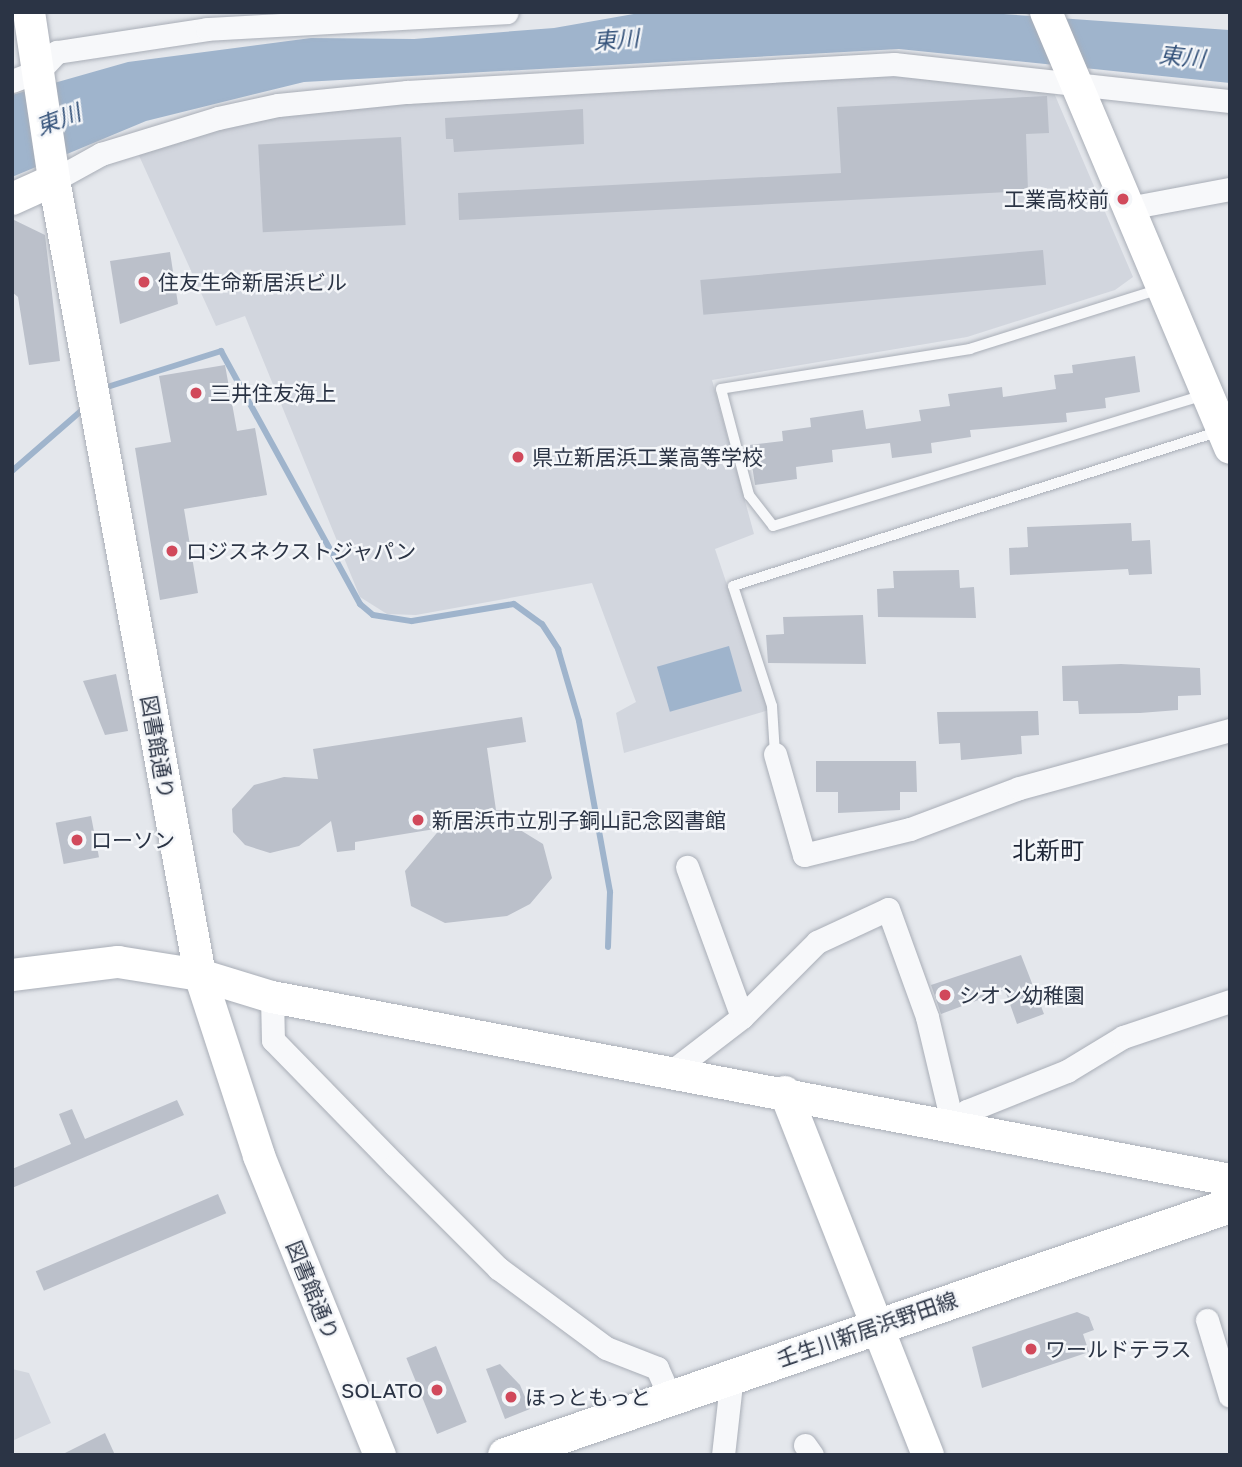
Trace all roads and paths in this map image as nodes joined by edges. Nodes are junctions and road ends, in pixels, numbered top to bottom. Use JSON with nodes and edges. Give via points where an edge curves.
{"nodes":[{"id":1,"x":29,"y":12,"type":"edge"},
{"id":2,"x":508,"y":12,"type":"edge"},
{"id":3,"x":1046,"y":12,"type":"edge"},
{"id":4,"x":26,"y":75,"type":"edge"},
{"id":5,"x":1073,"y":77,"type":"junction"},
{"id":6,"x":1230,"y":101,"type":"edge"},
{"id":7,"x":54,"y":180,"type":"junction"},
{"id":8,"x":1230,"y":189,"type":"edge"},
{"id":9,"x":12,"y":199,"type":"edge"},
{"id":10,"x":1128,"y":208,"type":"junction"},
{"id":11,"x":1162,"y":288,"type":"junction"},
{"id":12,"x":1207,"y":394,"type":"junction"},
{"id":13,"x":1226,"y":439,"type":"edge"},
{"id":14,"x":1230,"y":730,"type":"edge"},
{"id":15,"x":775,"y":754,"type":"joint"},
{"id":16,"x":687,"y":867,"type":"dead end"},
{"id":17,"x":46,"y":971,"type":"junction"},
{"id":18,"x":12,"y":975,"type":"edge"},
{"id":19,"x":200,"y":975,"type":"junction"},
{"id":20,"x":12,"y":991,"type":"edge"},
{"id":21,"x":272,"y":997,"type":"junction"},
{"id":22,"x":1230,"y":1001,"type":"edge"},
{"id":23,"x":742,"y":1017,"type":"junction"},
{"id":24,"x":672,"y":1071,"type":"junction"},
{"id":25,"x":785,"y":1092,"type":"junction"},
{"id":26,"x":953,"y":1126,"type":"junction"},
{"id":27,"x":1230,"y":1180,"type":"edge"},
{"id":28,"x":1230,"y":1205,"type":"edge"},
{"id":29,"x":1207,"y":1320,"type":"dead end"},
{"id":30,"x":877,"y":1325,"type":"junction"},
{"id":31,"x":732,"y":1375,"type":"junction"},
{"id":32,"x":1230,"y":1396,"type":"edge"},
{"id":33,"x":670,"y":1397,"type":"junction"},
{"id":34,"x":380,"y":1455,"type":"edge"},
{"id":35,"x":505,"y":1455,"type":"edge"},
{"id":36,"x":723,"y":1455,"type":"edge"},
{"id":37,"x":928,"y":1455,"type":"edge"}],
"edges":[{"from":1,"to":4,"type":"street"},
{"from":2,"to":4,"type":"street","via":[[207,29],[57,52]]},
{"from":3,"to":5,"type":"street"},
{"from":4,"to":7,"type":"street","name":"図書館通り"},
{"from":5,"to":6,"type":"street"},
{"from":5,"to":7,"type":"street","via":[[894,64],[407,92],[278,105],[158,133]]},
{"from":5,"to":10,"type":"street"},
{"from":7,"to":9,"type":"street"},
{"from":7,"to":19,"type":"street","name":"図書館通り"},
{"from":8,"to":10,"type":"street"},
{"from":10,"to":11,"type":"street"},
{"from":11,"to":12,"type":"street"},
{"from":11,"to":12,"type":"lane","via":[[970,349],[721,389],[749,495],[773,526]]},
{"from":12,"to":13,"type":"street"},
{"from":13,"to":15,"type":"lane","via":[[733,586],[772,706]]},
{"from":14,"to":15,"type":"street","via":[[1019,788],[910,829],[804,855]]},
{"from":16,"to":23,"type":"street"},
{"from":17,"to":18,"type":"street"},
{"from":17,"to":19,"type":"street","via":[[118,962]]},
{"from":17,"to":20,"type":"street"},
{"from":19,"to":21,"type":"street"},
{"from":19,"to":34,"type":"street","name":"図書館通り","via":[[259,1156]]},
{"from":21,"to":24,"type":"street"},
{"from":21,"to":33,"type":"street","via":[[273,1040],[413,1183],[498,1268],[606,1348],[657,1368]]},
{"from":22,"to":26,"type":"street","via":[[1123,1037],[1067,1071],[967,1111]]},
{"from":23,"to":24,"type":"street"},
{"from":23,"to":26,"type":"street","via":[[817,942],[888,909],[927,1017]]},
{"from":24,"to":25,"type":"street"},
{"from":25,"to":26,"type":"street"},
{"from":25,"to":30,"type":"street"},
{"from":26,"to":27,"type":"street"},
{"from":28,"to":30,"type":"main road","name":"壬生川新居浜野田線"},
{"from":29,"to":32,"type":"street"},
{"from":30,"to":31,"type":"main road","name":"壬生川新居浜野田線"},
{"from":30,"to":37,"type":"street"},
{"from":31,"to":33,"type":"main road","name":"壬生川新居浜野田線"},
{"from":31,"to":36,"type":"street"},
{"from":33,"to":35,"type":"main road","name":"壬生川新居浜野田線"}]}
